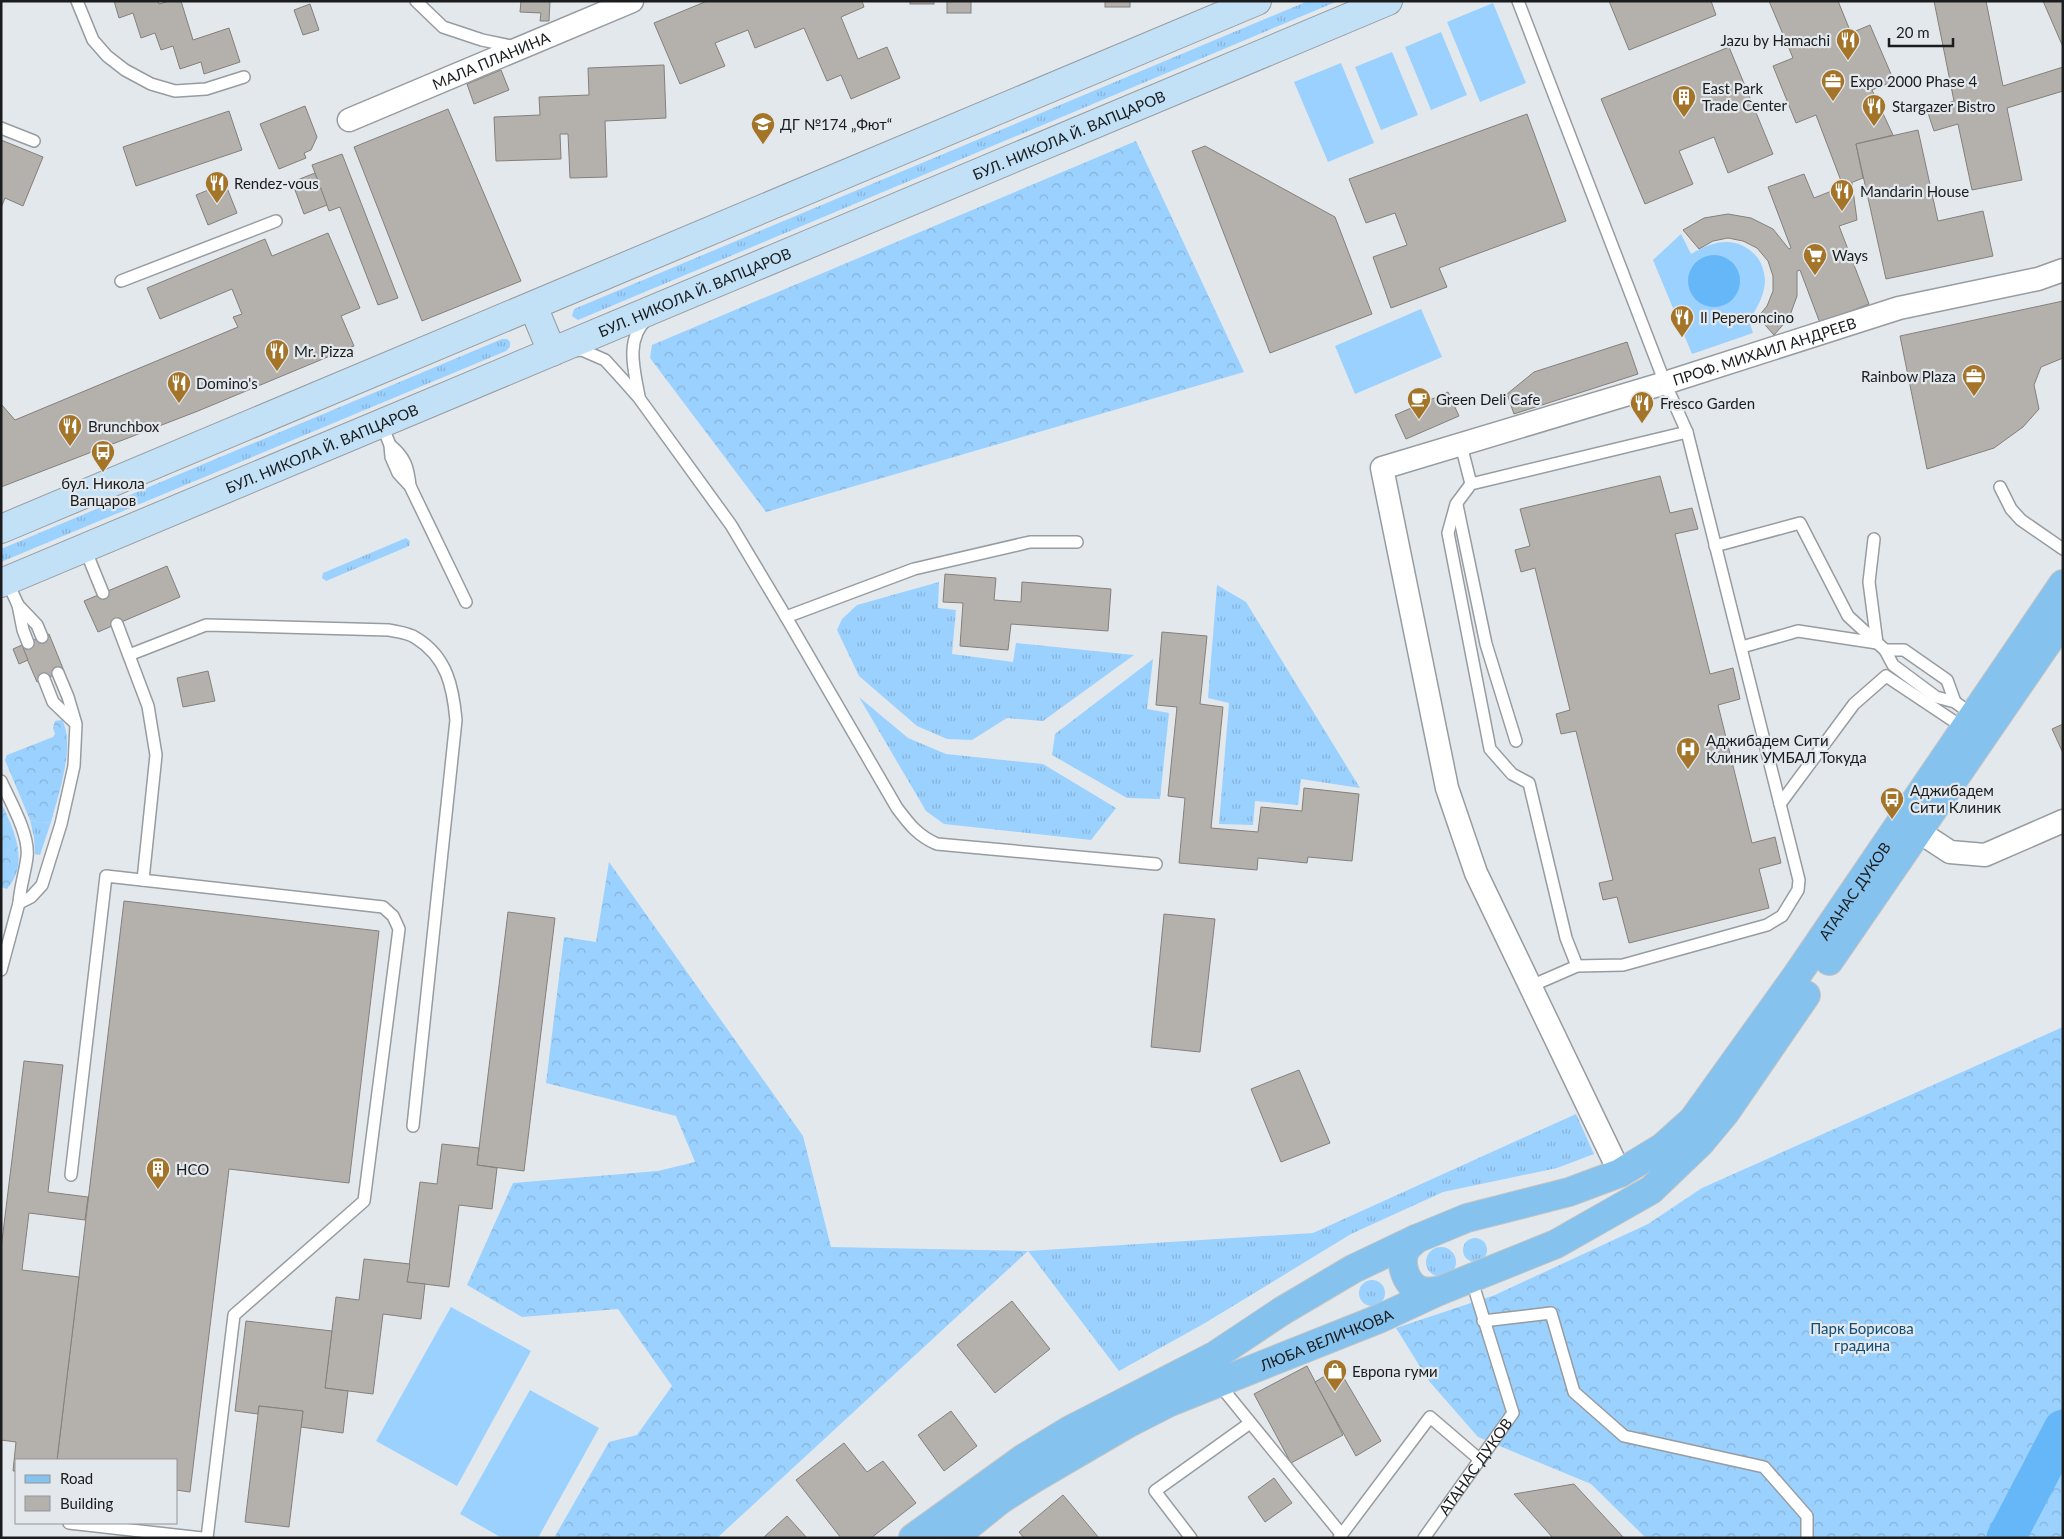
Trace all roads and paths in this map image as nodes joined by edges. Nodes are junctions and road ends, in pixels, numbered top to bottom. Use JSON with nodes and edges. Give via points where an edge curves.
{"nodes":[{"id":1,"x":77,"y":1,"type":"edge"},
{"id":2,"x":416,"y":1,"type":"edge"},
{"id":3,"x":632,"y":1,"type":"edge"},
{"id":4,"x":1256,"y":1,"type":"edge"},
{"id":5,"x":1388,"y":1,"type":"edge"},
{"id":6,"x":1518,"y":1,"type":"edge"},
{"id":7,"x":604,"y":7,"type":"edge"},
{"id":8,"x":521,"y":48,"type":"junction"},
{"id":9,"x":244,"y":77,"type":"dead end"},
{"id":10,"x":349,"y":120,"type":"dead end"},
{"id":11,"x":1,"y":128,"type":"edge"},
{"id":12,"x":34,"y":141,"type":"dead end"},
{"id":13,"x":276,"y":221,"type":"dead end"},
{"id":14,"x":2063,"y":270,"type":"edge"},
{"id":15,"x":121,"y":281,"type":"dead end"},
{"id":16,"x":533,"y":306,"type":"junction"},
{"id":17,"x":662,"y":306,"type":"junction"},
{"id":18,"x":552,"y":352,"type":"junction"},
{"id":19,"x":1665,"y":383,"type":"junction"},
{"id":20,"x":639,"y":398,"type":"junction"},
{"id":21,"x":1687,"y":432,"type":"junction"},
{"id":22,"x":385,"y":434,"type":"junction"},
{"id":23,"x":1461,"y":445,"type":"junction"},
{"id":24,"x":1471,"y":484,"type":"junction"},
{"id":25,"x":2000,"y":487,"type":"dead end"},
{"id":26,"x":1456,"y":504,"type":"junction"},
{"id":27,"x":4,"y":529,"type":"edge"},
{"id":28,"x":1874,"y":539,"type":"dead end"},
{"id":29,"x":1077,"y":542,"type":"dead end"},
{"id":30,"x":1715,"y":546,"type":"junction"},
{"id":31,"x":85,"y":548,"type":"junction"},
{"id":32,"x":2063,"y":549,"type":"edge"},
{"id":33,"x":4,"y":582,"type":"edge"},
{"id":34,"x":2063,"y":584,"type":"edge"},
{"id":35,"x":103,"y":593,"type":"dead end"},
{"id":36,"x":466,"y":602,"type":"dead end"},
{"id":37,"x":18,"y":606,"type":"junction"},
{"id":38,"x":786,"y":617,"type":"junction"},
{"id":39,"x":2063,"y":620,"type":"edge"},
{"id":40,"x":117,"y":624,"type":"dead end"},
{"id":41,"x":42,"y":637,"type":"dead end"},
{"id":42,"x":28,"y":642,"type":"dead end"},
{"id":43,"x":1881,"y":646,"type":"junction"},
{"id":44,"x":1742,"y":647,"type":"junction"},
{"id":45,"x":129,"y":655,"type":"junction"},
{"id":46,"x":58,"y":674,"type":"dead end"},
{"id":47,"x":44,"y":679,"type":"dead end"},
{"id":48,"x":1964,"y":715,"type":"junction"},
{"id":49,"x":76,"y":724,"type":"junction"},
{"id":50,"x":1516,"y":742,"type":"dead end"},
{"id":51,"x":1,"y":781,"type":"edge"},
{"id":52,"x":1780,"y":804,"type":"junction"},
{"id":53,"x":2063,"y":821,"type":"edge"},
{"id":54,"x":1918,"y":831,"type":"junction"},
{"id":55,"x":1156,"y":864,"type":"dead end"},
{"id":56,"x":143,"y":880,"type":"junction"},
{"id":57,"x":19,"y":903,"type":"junction"},
{"id":58,"x":1576,"y":966,"type":"junction"},
{"id":59,"x":1,"y":970,"type":"edge"},
{"id":60,"x":1531,"y":986,"type":"junction"},
{"id":61,"x":413,"y":1126,"type":"dead end"},
{"id":62,"x":1700,"y":1143,"type":"joint"},
{"id":63,"x":1620,"y":1173,"type":"junction"},
{"id":64,"x":71,"y":1174,"type":"dead end"},
{"id":65,"x":1540,"y":1200,"type":"junction"},
{"id":66,"x":1416,"y":1239,"type":"junction"},
{"id":67,"x":1556,"y":1244,"type":"junction"},
{"id":68,"x":1471,"y":1278,"type":"junction"},
{"id":69,"x":1439,"y":1291,"type":"junction"},
{"id":70,"x":1483,"y":1321,"type":"junction"},
{"id":71,"x":1218,"y":1383,"type":"junction"},
{"id":72,"x":1250,"y":1423,"type":"junction"},
{"id":73,"x":1479,"y":1459,"type":"junction"},
{"id":74,"x":78,"y":1524,"type":"edge"},
{"id":75,"x":1341,"y":1536,"type":"edge"},
{"id":76,"x":202,"y":1538,"type":"edge"},
{"id":77,"x":207,"y":1538,"type":"edge"},
{"id":78,"x":912,"y":1538,"type":"edge"},
{"id":79,"x":953,"y":1538,"type":"edge"},
{"id":80,"x":1191,"y":1538,"type":"edge"},
{"id":81,"x":1424,"y":1538,"type":"edge"},
{"id":82,"x":1807,"y":1538,"type":"edge"}],
"edges":[{"from":1,"to":9,"type":"lane","via":[[93,40],[107,56],[151,84],[175,90],[206,90]]},
{"from":2,"to":8,"type":"lane","via":[[444,27],[482,40]]},
{"from":3,"to":7,"type":"street","name":"МАЛА ПЛАНИНА"},
{"from":4,"to":16,"type":"main road"},
{"from":5,"to":17,"type":"main road","name":"БУЛ. НИКОЛА Й. ВАПЦАРОВ"},
{"from":6,"to":19,"type":"lane"},
{"from":7,"to":8,"type":"street","name":"МАЛА ПЛАНИНА"},
{"from":8,"to":10,"type":"street","name":"МАЛА ПЛАНИНА"},
{"from":11,"to":12,"type":"lane"},
{"from":13,"to":15,"type":"lane"},
{"from":14,"to":19,"type":"street","name":"ПРОФ. МИХАИЛ АНДРЕЕВ","via":[[2038,279],[1899,308]]},
{"from":16,"to":18,"type":"main road"},
{"from":16,"to":27,"type":"main road"},
{"from":17,"to":18,"type":"main road","name":"БУЛ. НИКОЛА Й. ВАПЦАРОВ"},
{"from":17,"to":20,"type":"lane","via":[[641,325],[632,347]]},
{"from":18,"to":20,"type":"lane","via":[[582,350],[605,360]]},
{"from":18,"to":22,"type":"main road","name":"БУЛ. НИКОЛА Й. ВАПЦАРОВ"},
{"from":19,"to":21,"type":"lane"},
{"from":19,"to":23,"type":"street","name":"ПРОФ. МИХАИЛ АНДРЕЕВ"},
{"from":20,"to":38,"type":"lane","via":[[730,525]]},
{"from":21,"to":24,"type":"lane"},
{"from":21,"to":30,"type":"lane"},
{"from":22,"to":31,"type":"main road","name":"БУЛ. НИКОЛА Й. ВАПЦАРОВ"},
{"from":22,"to":36,"type":"lane","via":[[401,454],[409,472],[410,486]]},
{"from":23,"to":24,"type":"lane"},
{"from":23,"to":60,"type":"street","name":"ПРОФ. МИХАИЛ АНДРЕЕВ","via":[[1382,468],[1447,788],[1476,873]]},
{"from":24,"to":26,"type":"lane"},
{"from":25,"to":32,"type":"lane","via":[[2011,509],[2022,520]]},
{"from":26,"to":50,"type":"lane","via":[[1486,644]]},
{"from":26,"to":58,"type":"lane","via":[[1448,533],[1490,749],[1512,774],[1529,783],[1566,938]]},
{"from":28,"to":43,"type":"lane","via":[[1869,582]]},
{"from":29,"to":38,"type":"lane","via":[[1030,542],[914,569]]},
{"from":30,"to":43,"type":"lane","via":[[1800,523],[1848,616]]},
{"from":30,"to":44,"type":"lane"},
{"from":31,"to":33,"type":"main road","name":"БУЛ. НИКОЛА Й. ВАПЦАРОВ"},
{"from":31,"to":35,"type":"lane"},
{"from":33,"to":37,"type":"lane"},
{"from":34,"to":48,"type":"main road","name":"АТАНАС ДУКОВ"},
{"from":37,"to":41,"type":"lane","via":[[37,625]]},
{"from":37,"to":42,"type":"lane"},
{"from":38,"to":55,"type":"lane","via":[[897,808],[923,838],[937,844]]},
{"from":39,"to":54,"type":"main road","name":"АТАНАС ДУКОВ"},
{"from":40,"to":45,"type":"lane"},
{"from":43,"to":44,"type":"lane","via":[[1798,631]]},
{"from":43,"to":48,"type":"lane","via":[[1892,665]]},
{"from":43,"to":48,"type":"lane","via":[[1904,650],[1947,680]]},
{"from":44,"to":52,"type":"lane"},
{"from":45,"to":56,"type":"lane","via":[[148,706],[156,755]]},
{"from":45,"to":61,"type":"lane","via":[[206,625],[389,630],[415,637],[435,655],[446,671],[454,693],[456,720]]},
{"from":46,"to":49,"type":"lane"},
{"from":47,"to":49,"type":"lane","via":[[53,702]]},
{"from":48,"to":52,"type":"lane","via":[[1886,676],[1854,704]]},
{"from":48,"to":63,"type":"main road","name":"АТАНАС ДУКОВ","via":[[1797,975],[1693,1120],[1663,1147]]},
{"from":49,"to":57,"type":"lane","via":[[74,766],[53,850],[42,884],[31,897]]},
{"from":51,"to":57,"type":"lane","via":[[27,840],[28,856]]},
{"from":52,"to":58,"type":"lane","via":[[1799,880],[1798,890],[1782,916],[1768,925],[1622,965]]},
{"from":53,"to":54,"type":"street","via":[[1985,855],[1950,852]]},
{"from":54,"to":62,"type":"main road","name":"АТАНАС ДУКОВ","via":[[1725,1113]]},
{"from":56,"to":64,"type":"lane","via":[[106,876]]},
{"from":56,"to":77,"type":"lane","via":[[383,907],[393,916],[399,929],[364,1201],[234,1315]]},
{"from":57,"to":59,"type":"lane"},
{"from":58,"to":60,"type":"lane"},
{"from":60,"to":63,"type":"street"},
{"from":62,"to":67,"type":"main road","name":"ЛЮБА ВЕЛИЧКОВА","via":[[1651,1190]]},
{"from":63,"to":65,"type":"main road"},
{"from":65,"to":66,"type":"main road","via":[[1467,1218]]},
{"from":65,"to":67,"type":"main road","via":[[1552,1201],[1568,1216],[1567,1229]]},
{"from":66,"to":69,"type":"main road","via":[[1406,1250],[1407,1277],[1422,1291]]},
{"from":66,"to":78,"type":"main road","via":[[1353,1268],[1282,1310],[1216,1355],[1070,1430],[1024,1458]]},
{"from":67,"to":68,"type":"main road","name":"ЛЮБА ВЕЛИЧКОВА"},
{"from":68,"to":69,"type":"main road","name":"ЛЮБА ВЕЛИЧКОВА"},
{"from":68,"to":70,"type":"lane","name":"АТАНАС ДУКОВ"},
{"from":69,"to":71,"type":"main road","name":"ЛЮБА ВЕЛИЧКОВА","via":[[1381,1318]]},
{"from":70,"to":73,"type":"lane","name":"АТАНАС ДУКОВ","via":[[1513,1413]]},
{"from":70,"to":82,"type":"lane","via":[[1551,1313],[1574,1392],[1624,1436],[1764,1467],[1807,1516]]},
{"from":71,"to":72,"type":"lane"},
{"from":71,"to":79,"type":"main road","name":"ЛЮБА ВЕЛИЧКОВА","via":[[1170,1402],[1093,1444],[1000,1500]]},
{"from":72,"to":75,"type":"lane"},
{"from":72,"to":80,"type":"lane","via":[[1155,1491]]},
{"from":73,"to":75,"type":"lane","via":[[1430,1416]]},
{"from":73,"to":81,"type":"lane","name":"АТАНАС ДУКОВ"},
{"from":74,"to":76,"type":"lane"}]}
